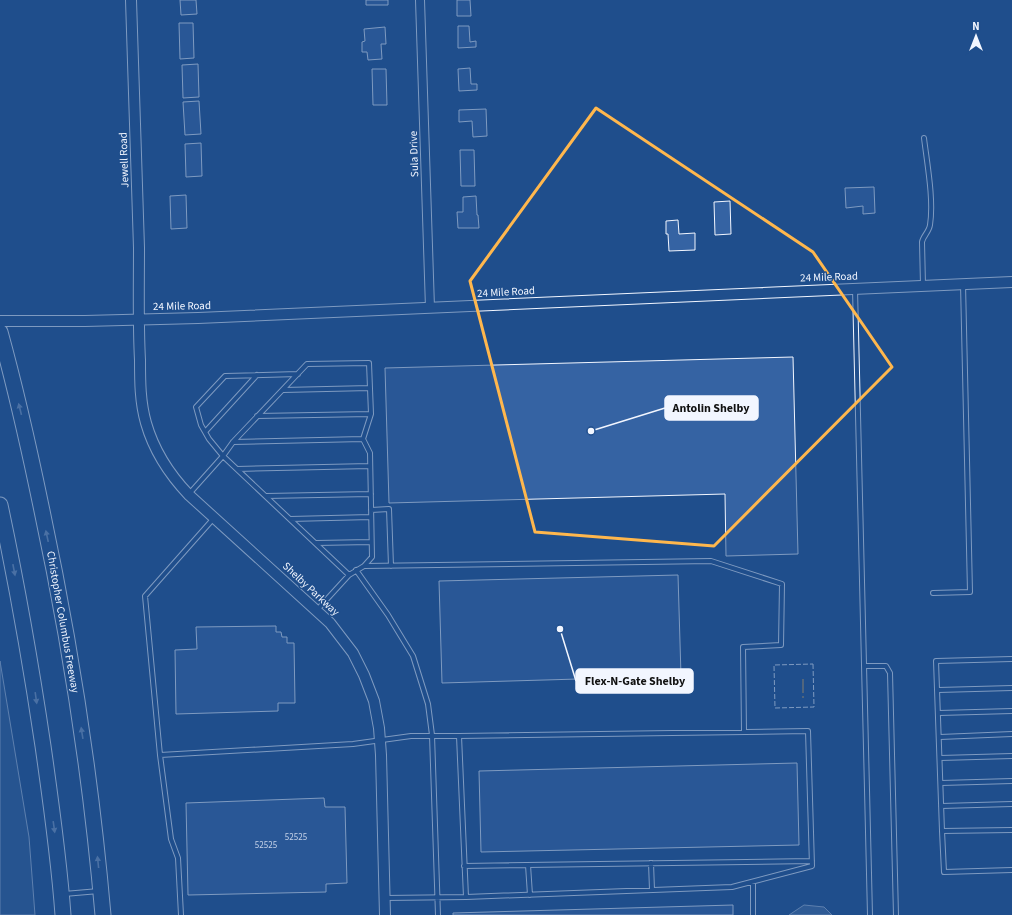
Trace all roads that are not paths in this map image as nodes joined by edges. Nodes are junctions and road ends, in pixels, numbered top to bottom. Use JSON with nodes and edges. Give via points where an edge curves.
{"nodes":[{"id":1,"x":130,"y":0,"type":"edge"},
{"id":2,"x":420,"y":0,"type":"edge"},
{"id":3,"x":924,"y":138,"type":"dead end"},
{"id":4,"x":1012,"y":282,"type":"edge"},
{"id":5,"x":964,"y":284,"type":"junction"},
{"id":6,"x":924,"y":286,"type":"junction"},
{"id":7,"x":855,"y":288,"type":"junction"},
{"id":8,"x":430,"y":308,"type":"junction"},
{"id":9,"x":138,"y":319,"type":"junction"},
{"id":10,"x":0,"y":321,"type":"edge"},
{"id":11,"x":0,"y":332,"type":"edge"},
{"id":12,"x":298,"y":374,"type":"junction"},
{"id":13,"x":257,"y":375,"type":"junction"},
{"id":14,"x":370,"y":388,"type":"junction"},
{"id":15,"x":283,"y":390,"type":"junction"},
{"id":16,"x":371,"y":414,"type":"junction"},
{"id":17,"x":257,"y":416,"type":"junction"},
{"id":18,"x":205,"y":432,"type":"junction"},
{"id":19,"x":363,"y":438,"type":"junction"},
{"id":20,"x":233,"y":442,"type":"junction"},
{"id":21,"x":223,"y":456,"type":"junction"},
{"id":22,"x":370,"y":466,"type":"junction"},
{"id":23,"x":237,"y":469,"type":"junction"},
{"id":24,"x":371,"y":494,"type":"junction"},
{"id":25,"x":189,"y":495,"type":"junction"},
{"id":26,"x":266,"y":496,"type":"junction"},
{"id":27,"x":0,"y":505,"type":"edge"},
{"id":28,"x":371,"y":510,"type":"junction"},
{"id":29,"x":214,"y":517,"type":"junction"},
{"id":30,"x":371,"y":517,"type":"junction"},
{"id":31,"x":290,"y":519,"type":"junction"},
{"id":32,"x":371,"y":542,"type":"junction"},
{"id":33,"x":316,"y":543,"type":"junction"},
{"id":34,"x":364,"y":566,"type":"junction"},
{"id":35,"x":391,"y":566,"type":"junction"},
{"id":36,"x":356,"y":570,"type":"junction"},
{"id":37,"x":350,"y":575,"type":"junction"},
{"id":38,"x":933,"y":593,"type":"dead end"},
{"id":39,"x":317,"y":611,"type":"junction"},
{"id":40,"x":1012,"y":659,"type":"edge"},
{"id":41,"x":864,"y":666,"type":"junction"},
{"id":42,"x":1012,"y":688,"type":"edge"},
{"id":43,"x":938,"y":690,"type":"junction"},
{"id":44,"x":1012,"y":711,"type":"edge"},
{"id":45,"x":939,"y":713,"type":"junction"},
{"id":46,"x":744,"y":732,"type":"junction"},
{"id":47,"x":1012,"y":734,"type":"edge"},
{"id":48,"x":432,"y":735,"type":"junction"},
{"id":49,"x":459,"y":736,"type":"junction"},
{"id":50,"x":940,"y":737,"type":"junction"},
{"id":51,"x":380,"y":740,"type":"junction"},
{"id":52,"x":160,"y":755,"type":"junction"},
{"id":53,"x":1012,"y":756,"type":"edge"},
{"id":54,"x":940,"y":758,"type":"junction"},
{"id":55,"x":1012,"y":781,"type":"edge"},
{"id":56,"x":941,"y":783,"type":"junction"},
{"id":57,"x":1012,"y":804,"type":"edge"},
{"id":58,"x":941,"y":806,"type":"junction"},
{"id":59,"x":1012,"y":830,"type":"edge"},
{"id":60,"x":942,"y":831,"type":"junction"},
{"id":61,"x":812,"y":861,"type":"junction"},
{"id":62,"x":651,"y":863,"type":"junction"},
{"id":63,"x":528,"y":865,"type":"junction"},
{"id":64,"x":464,"y":866,"type":"junction"},
{"id":65,"x":1012,"y":870,"type":"edge"},
{"id":66,"x":753,"y":882,"type":"junction"},
{"id":67,"x":652,"y":890,"type":"junction"},
{"id":68,"x":101,"y":891,"type":"junction"},
{"id":69,"x":62,"y":894,"type":"junction"},
{"id":70,"x":530,"y":895,"type":"junction"},
{"id":71,"x":437,"y":896,"type":"junction"},
{"id":72,"x":466,"y":897,"type":"junction"},
{"id":73,"x":385,"y":898,"type":"junction"},
{"id":74,"x":63,"y":915,"type":"edge"},
{"id":75,"x":103,"y":915,"type":"edge"},
{"id":76,"x":181,"y":915,"type":"edge"},
{"id":77,"x":385,"y":915,"type":"edge"},
{"id":78,"x":438,"y":915,"type":"edge"},
{"id":79,"x":753,"y":915,"type":"edge"},
{"id":80,"x":870,"y":915,"type":"edge"},
{"id":81,"x":896,"y":915,"type":"edge"}],
"edges":[{"from":1,"to":9,"type":"street","name":"Jewell Road","via":[[139,248]]},
{"from":2,"to":8,"type":"street","name":"Sula Drive"},
{"from":3,"to":6,"type":"lane","via":[[930,196],[930,227],[922,242]]},
{"from":4,"to":5,"type":"street","name":"24 Mile Road"},
{"from":5,"to":6,"type":"street","name":"24 Mile Road"},
{"from":5,"to":38,"type":"lane","via":[[970,592]]},
{"from":6,"to":7,"type":"street","name":"24 Mile Road"},
{"from":7,"to":8,"type":"street","name":"24 Mile Road"},
{"from":7,"to":41,"type":"lane"},
{"from":8,"to":9,"type":"street","name":"24 Mile Road"},
{"from":9,"to":10,"type":"street","name":"24 Mile Road"},
{"from":9,"to":25,"type":"street","name":"Shelby Parkway","via":[[140,385],[146,423],[163,463]]},
{"from":68,"to":11,"type":"highway","name":"Christopher Columbus Freeway","one_way":true,"via":[[90,791],[70,657],[24,424]]},
{"from":12,"to":13,"type":"lane"},
{"from":12,"to":14,"type":"lane","via":[[307,364],[369,362]]},
{"from":12,"to":15,"type":"lane"},
{"from":13,"to":18,"type":"lane"},
{"from":13,"to":18,"type":"lane","via":[[225,376],[196,407]]},
{"from":14,"to":15,"type":"lane"},
{"from":14,"to":16,"type":"lane"},
{"from":15,"to":17,"type":"lane"},
{"from":16,"to":17,"type":"lane"},
{"from":16,"to":19,"type":"lane"},
{"from":17,"to":20,"type":"lane"},
{"from":18,"to":21,"type":"lane"},
{"from":19,"to":20,"type":"lane"},
{"from":19,"to":22,"type":"lane","via":[[370,453]]},
{"from":20,"to":21,"type":"lane"},
{"from":21,"to":23,"type":"lane"},
{"from":21,"to":25,"type":"lane"},
{"from":22,"to":23,"type":"lane"},
{"from":22,"to":24,"type":"lane"},
{"from":23,"to":26,"type":"lane"},
{"from":24,"to":26,"type":"lane"},
{"from":24,"to":28,"type":"lane"},
{"from":25,"to":29,"type":"street","name":"Shelby Parkway"},
{"from":26,"to":31,"type":"lane"},
{"from":27,"to":69,"type":"highway","one_way":true,"via":[[30,659]]},
{"from":28,"to":30,"type":"lane"},
{"from":28,"to":35,"type":"lane","via":[[390,509]]},
{"from":29,"to":39,"type":"street","name":"Shelby Parkway"},
{"from":29,"to":52,"type":"lane","via":[[146,596]]},
{"from":30,"to":31,"type":"lane"},
{"from":30,"to":32,"type":"lane"},
{"from":31,"to":33,"type":"lane"},
{"from":32,"to":33,"type":"lane"},
{"from":32,"to":34,"type":"lane","via":[[372,557]]},
{"from":33,"to":37,"type":"lane"},
{"from":34,"to":35,"type":"lane"},
{"from":34,"to":36,"type":"lane"},
{"from":35,"to":46,"type":"lane","via":[[711,561],[782,584],[781,645],[743,647]]},
{"from":36,"to":37,"type":"lane"},
{"from":36,"to":48,"type":"lane","via":[[413,656],[428,704]]},
{"from":37,"to":39,"type":"lane"},
{"from":39,"to":51,"type":"street","name":"Shelby Parkway","via":[[338,632],[362,669],[374,701]]},
{"from":40,"to":43,"type":"lane","via":[[936,661]]},
{"from":41,"to":80,"type":"lane"},
{"from":41,"to":81,"type":"lane","via":[[886,666],[890,673]]},
{"from":42,"to":43,"type":"lane"},
{"from":43,"to":45,"type":"lane"},
{"from":44,"to":45,"type":"lane"},
{"from":45,"to":50,"type":"lane"},
{"from":46,"to":49,"type":"lane"},
{"from":46,"to":61,"type":"lane","via":[[808,731]]},
{"from":47,"to":50,"type":"lane"},
{"from":48,"to":49,"type":"lane"},
{"from":48,"to":51,"type":"lane"},
{"from":48,"to":71,"type":"lane"},
{"from":49,"to":64,"type":"lane"},
{"from":50,"to":54,"type":"lane"},
{"from":51,"to":52,"type":"lane","via":[[353,744]]},
{"from":51,"to":73,"type":"street","name":"Shelby Parkway"},
{"from":52,"to":76,"type":"lane","via":[[171,839],[178,858]]},
{"from":53,"to":54,"type":"lane"},
{"from":54,"to":56,"type":"lane"},
{"from":55,"to":56,"type":"lane"},
{"from":56,"to":58,"type":"lane"},
{"from":57,"to":58,"type":"lane"},
{"from":58,"to":60,"type":"lane"},
{"from":59,"to":60,"type":"lane"},
{"from":60,"to":65,"type":"lane","via":[[944,872]]},
{"from":61,"to":62,"type":"lane"},
{"from":61,"to":66,"type":"lane","via":[[812,866]]},
{"from":62,"to":63,"type":"lane"},
{"from":62,"to":67,"type":"lane"},
{"from":63,"to":64,"type":"lane"},
{"from":63,"to":70,"type":"lane"},
{"from":64,"to":72,"type":"lane"},
{"from":66,"to":67,"type":"lane","via":[[732,887]]},
{"from":66,"to":79,"type":"lane"},
{"from":67,"to":70,"type":"lane"},
{"from":68,"to":69,"type":"lane"},
{"from":68,"to":75,"type":"highway","name":"Christopher Columbus Freeway"},
{"from":69,"to":74,"type":"highway"},
{"from":70,"to":72,"type":"lane"},
{"from":71,"to":72,"type":"lane"},
{"from":71,"to":73,"type":"lane"},
{"from":71,"to":78,"type":"lane"},
{"from":73,"to":77,"type":"street","name":"Shelby Parkway"}]}
